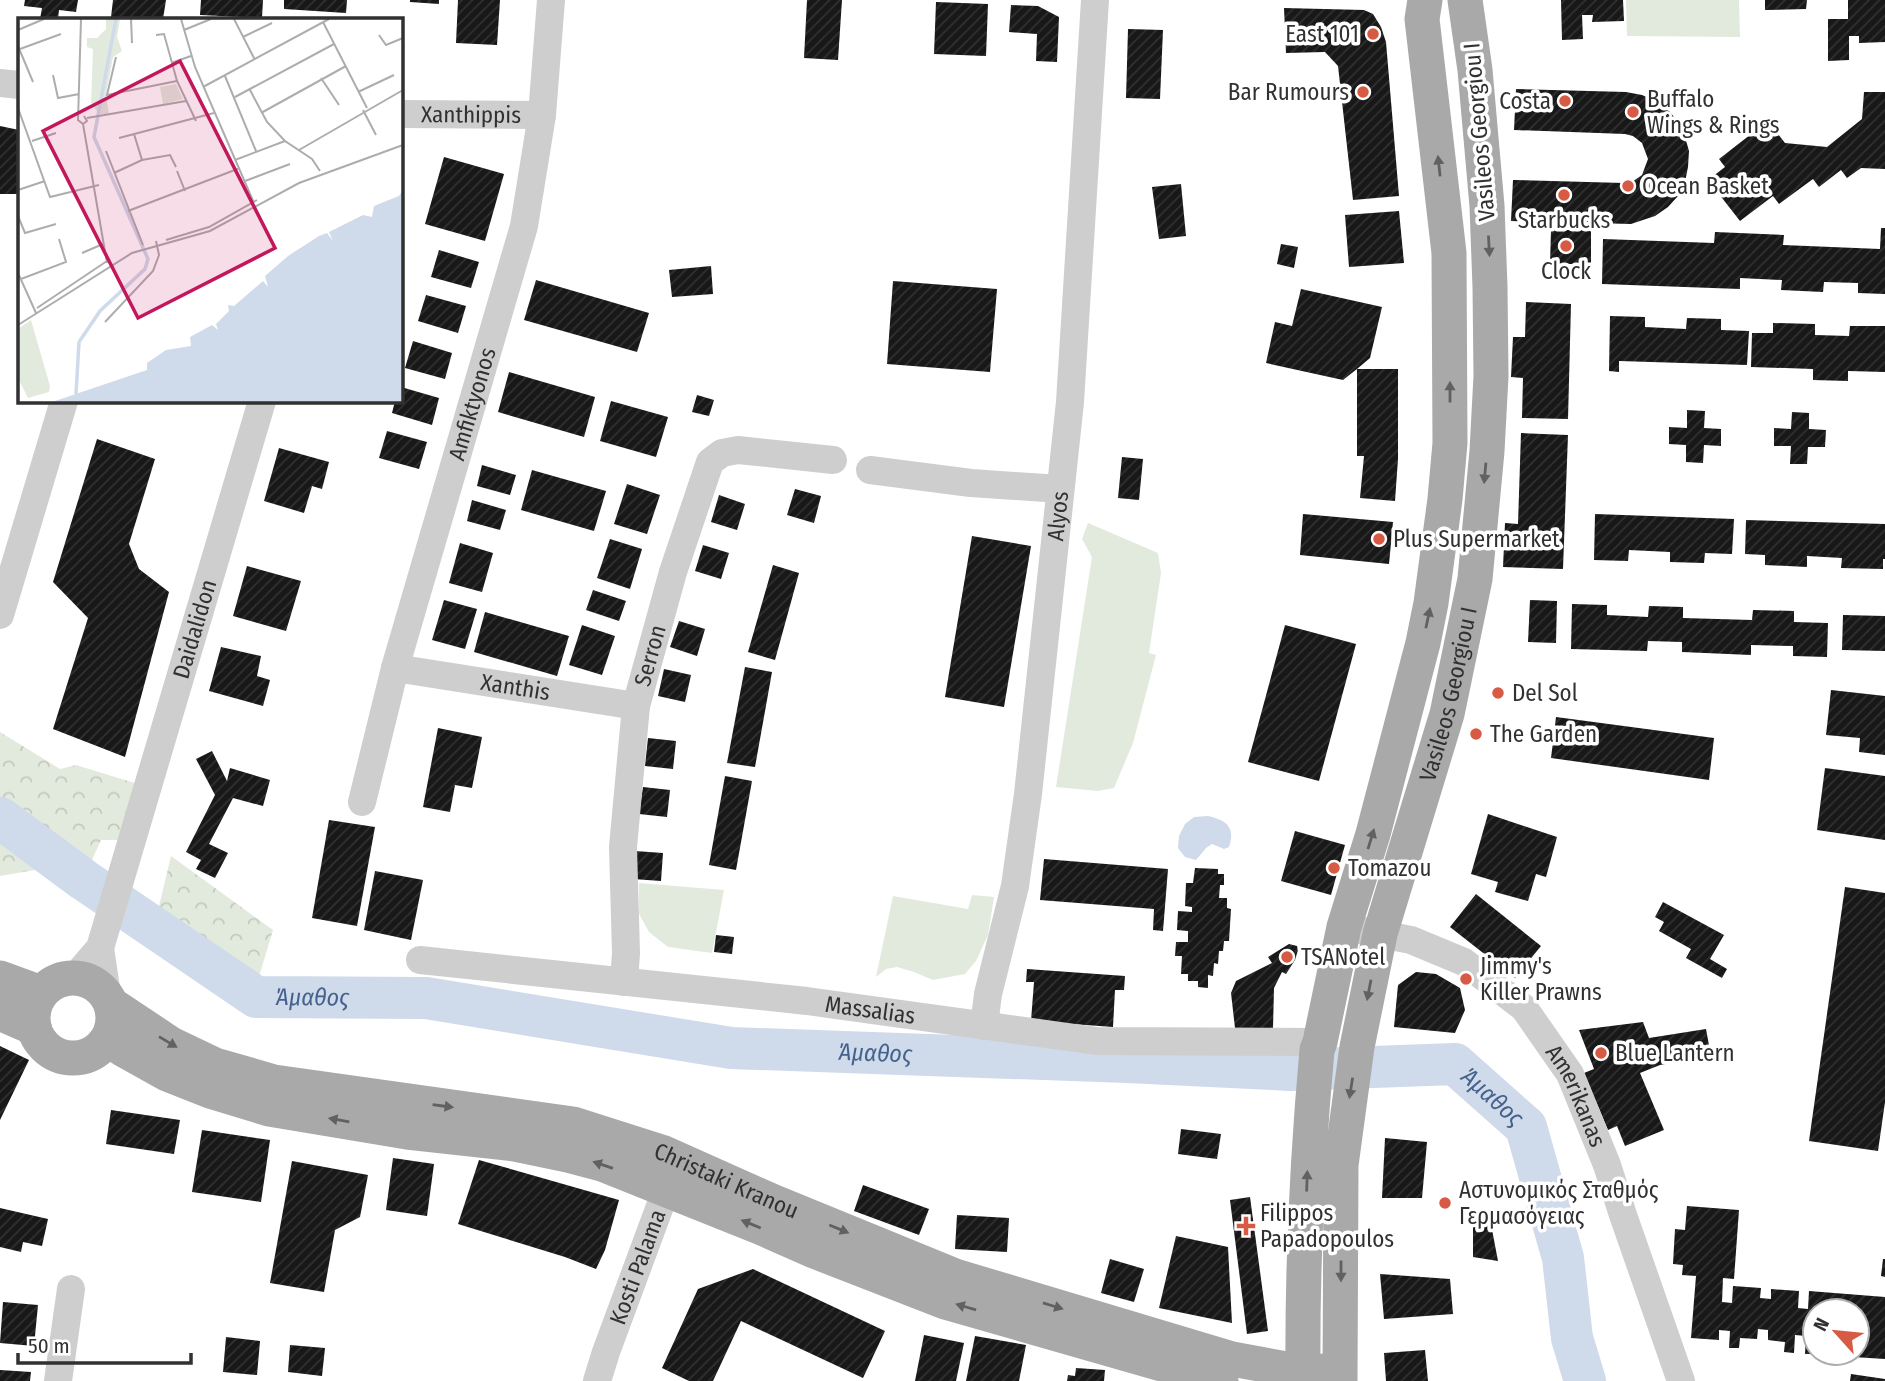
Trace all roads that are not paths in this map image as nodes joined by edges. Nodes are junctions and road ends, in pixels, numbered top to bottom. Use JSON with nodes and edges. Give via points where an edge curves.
{"nodes":[{"id":1,"x":551,"y":0,"type":"edge"},
{"id":2,"x":1094,"y":0,"type":"edge"},
{"id":3,"x":1425,"y":0,"type":"edge"},
{"id":4,"x":1465,"y":0,"type":"edge"},
{"id":5,"x":0,"y":82,"type":"edge"},
{"id":6,"x":18,"y":85,"type":"edge"},
{"id":7,"x":402,"y":114,"type":"edge"},
{"id":8,"x":542,"y":115,"type":"junction"},
{"id":9,"x":64,"y":402,"type":"edge"},
{"id":10,"x":262,"y":402,"type":"edge"},
{"id":11,"x":833,"y":460,"type":"dead end"},
{"id":12,"x":870,"y":470,"type":"dead end"},
{"id":13,"x":1060,"y":489,"type":"junction"},
{"id":14,"x":0,"y":615,"type":"edge"},
{"id":15,"x":395,"y":668,"type":"junction"},
{"id":16,"x":636,"y":706,"type":"junction"},
{"id":17,"x":362,"y":802,"type":"dead end"},
{"id":18,"x":1344,"y":928,"type":"junction"},
{"id":19,"x":1380,"y":934,"type":"junction"},
{"id":20,"x":100,"y":948,"type":"junction"},
{"id":21,"x":420,"y":960,"type":"dead end"},
{"id":22,"x":75,"y":977,"type":"junction"},
{"id":23,"x":0,"y":978,"type":"edge"},
{"id":24,"x":624,"y":982,"type":"junction"},
{"id":25,"x":41,"y":993,"type":"junction"},
{"id":26,"x":109,"y":1000,"type":"junction"},
{"id":27,"x":0,"y":1013,"type":"edge"},
{"id":28,"x":984,"y":1026,"type":"junction"},
{"id":29,"x":34,"y":1028,"type":"junction"},
{"id":30,"x":108,"y":1039,"type":"junction"},
{"id":31,"x":1318,"y":1046,"type":"junction"},
{"id":32,"x":664,"y":1153,"type":"junction"},
{"id":33,"x":666,"y":1190,"type":"junction"},
{"id":34,"x":71,"y":1289,"type":"dead end"},
{"id":35,"x":1148,"y":1371,"type":"edge"},
{"id":36,"x":1303,"y":1376,"type":"edge"},
{"id":37,"x":1340,"y":1376,"type":"edge"},
{"id":38,"x":58,"y":1381,"type":"edge"},
{"id":39,"x":597,"y":1381,"type":"edge"},
{"id":40,"x":1221,"y":1381,"type":"edge"},
{"id":41,"x":1681,"y":1381,"type":"edge"}],
"edges":[{"from":1,"to":8,"type":"street","name":"Amfiktyonos"},
{"from":2,"to":13,"type":"street","name":"Alyos","via":[[1070,402]]},
{"from":18,"to":3,"type":"main road","name":"Vasileos Georgiou I","one_way":true,"via":[[1423,643],[1450,443],[1449,253],[1422,19]]},
{"from":4,"to":19,"type":"main road","name":"Vasileos Georgiou I","one_way":true,"via":[[1487,219],[1488,451],[1475,579],[1447,714]]},
{"from":5,"to":6,"type":"street"},
{"from":7,"to":8,"type":"street","name":"Xanthippis"},
{"from":8,"to":15,"type":"street","name":"Amfiktyonos","via":[[524,226]]},
{"from":9,"to":14,"type":"street"},
{"from":10,"to":20,"type":"street","name":"Daidalidon"},
{"from":11,"to":16,"type":"street","name":"Serron","via":[[738,450],[722,453],[710,463],[673,572]]},
{"from":12,"to":13,"type":"street"},
{"from":13,"to":28,"type":"street","name":"Alyos","via":[[1015,886]]},
{"from":15,"to":16,"type":"street","name":"Xanthis"},
{"from":15,"to":17,"type":"street","name":"Amfiktyonos"},
{"from":16,"to":24,"type":"street","name":"Serron","via":[[623,847]]},
{"from":18,"to":19,"type":"street","name":"Amerikanas"},
{"from":18,"to":31,"type":"main road","name":"Vasileos Georgiou I"},
{"from":19,"to":37,"type":"main road","name":"Vasileos Georgiou I","one_way":true,"via":[[1340,1165]]},
{"from":19,"to":41,"type":"street","name":"Amerikanas","via":[[1411,940],[1464,962],[1524,1008],[1570,1074],[1607,1165]]},
{"from":20,"to":22,"type":"street"},
{"from":20,"to":26,"type":"street"},
{"from":21,"to":24,"type":"street","name":"Massalias"},
{"from":22,"to":25,"type":"main road","via":[[52,983]]},
{"from":22,"to":26,"type":"main road","via":[[97,985]]},
{"from":23,"to":25,"type":"main road"},
{"from":24,"to":28,"type":"street","name":"Massalias"},
{"from":25,"to":29,"type":"main road","via":[[33,1012]]},
{"from":26,"to":30,"type":"main road","via":[[114,1016]]},
{"from":26,"to":32,"type":"main road","name":"Christaki Kranou","one_way":true,"via":[[171,1044],[215,1065],[274,1082],[573,1124]]},
{"from":27,"to":29,"type":"main road"},
{"from":28,"to":31,"type":"street","name":"Massalias","via":[[1097,1041]]},
{"from":29,"to":30,"type":"main road","via":[[47,1049],[67,1058],[90,1054]]},
{"from":33,"to":30,"type":"main road","name":"Christaki Kranou","one_way":true,"via":[[602,1164],[515,1144],[269,1109],[167,1074]]},
{"from":36,"to":31,"type":"main road","name":"Vasileos Georgiou I","one_way":true,"via":[[1310,1131]]},
{"from":32,"to":33,"type":"street","name":"Kosti Palama"},
{"from":32,"to":36,"type":"main road","name":"Christaki Kranou","one_way":true,"via":[[955,1276]]},
{"from":35,"to":33,"type":"main road","name":"Christaki Kranou","one_way":true,"via":[[945,1302]]},
{"from":33,"to":39,"type":"street","name":"Kosti Palama"},
{"from":34,"to":38,"type":"street"},
{"from":35,"to":40,"type":"main road","name":"Christaki Kranou"},
{"from":36,"to":37,"type":"main road","name":"Christaki Kranou"}]}
